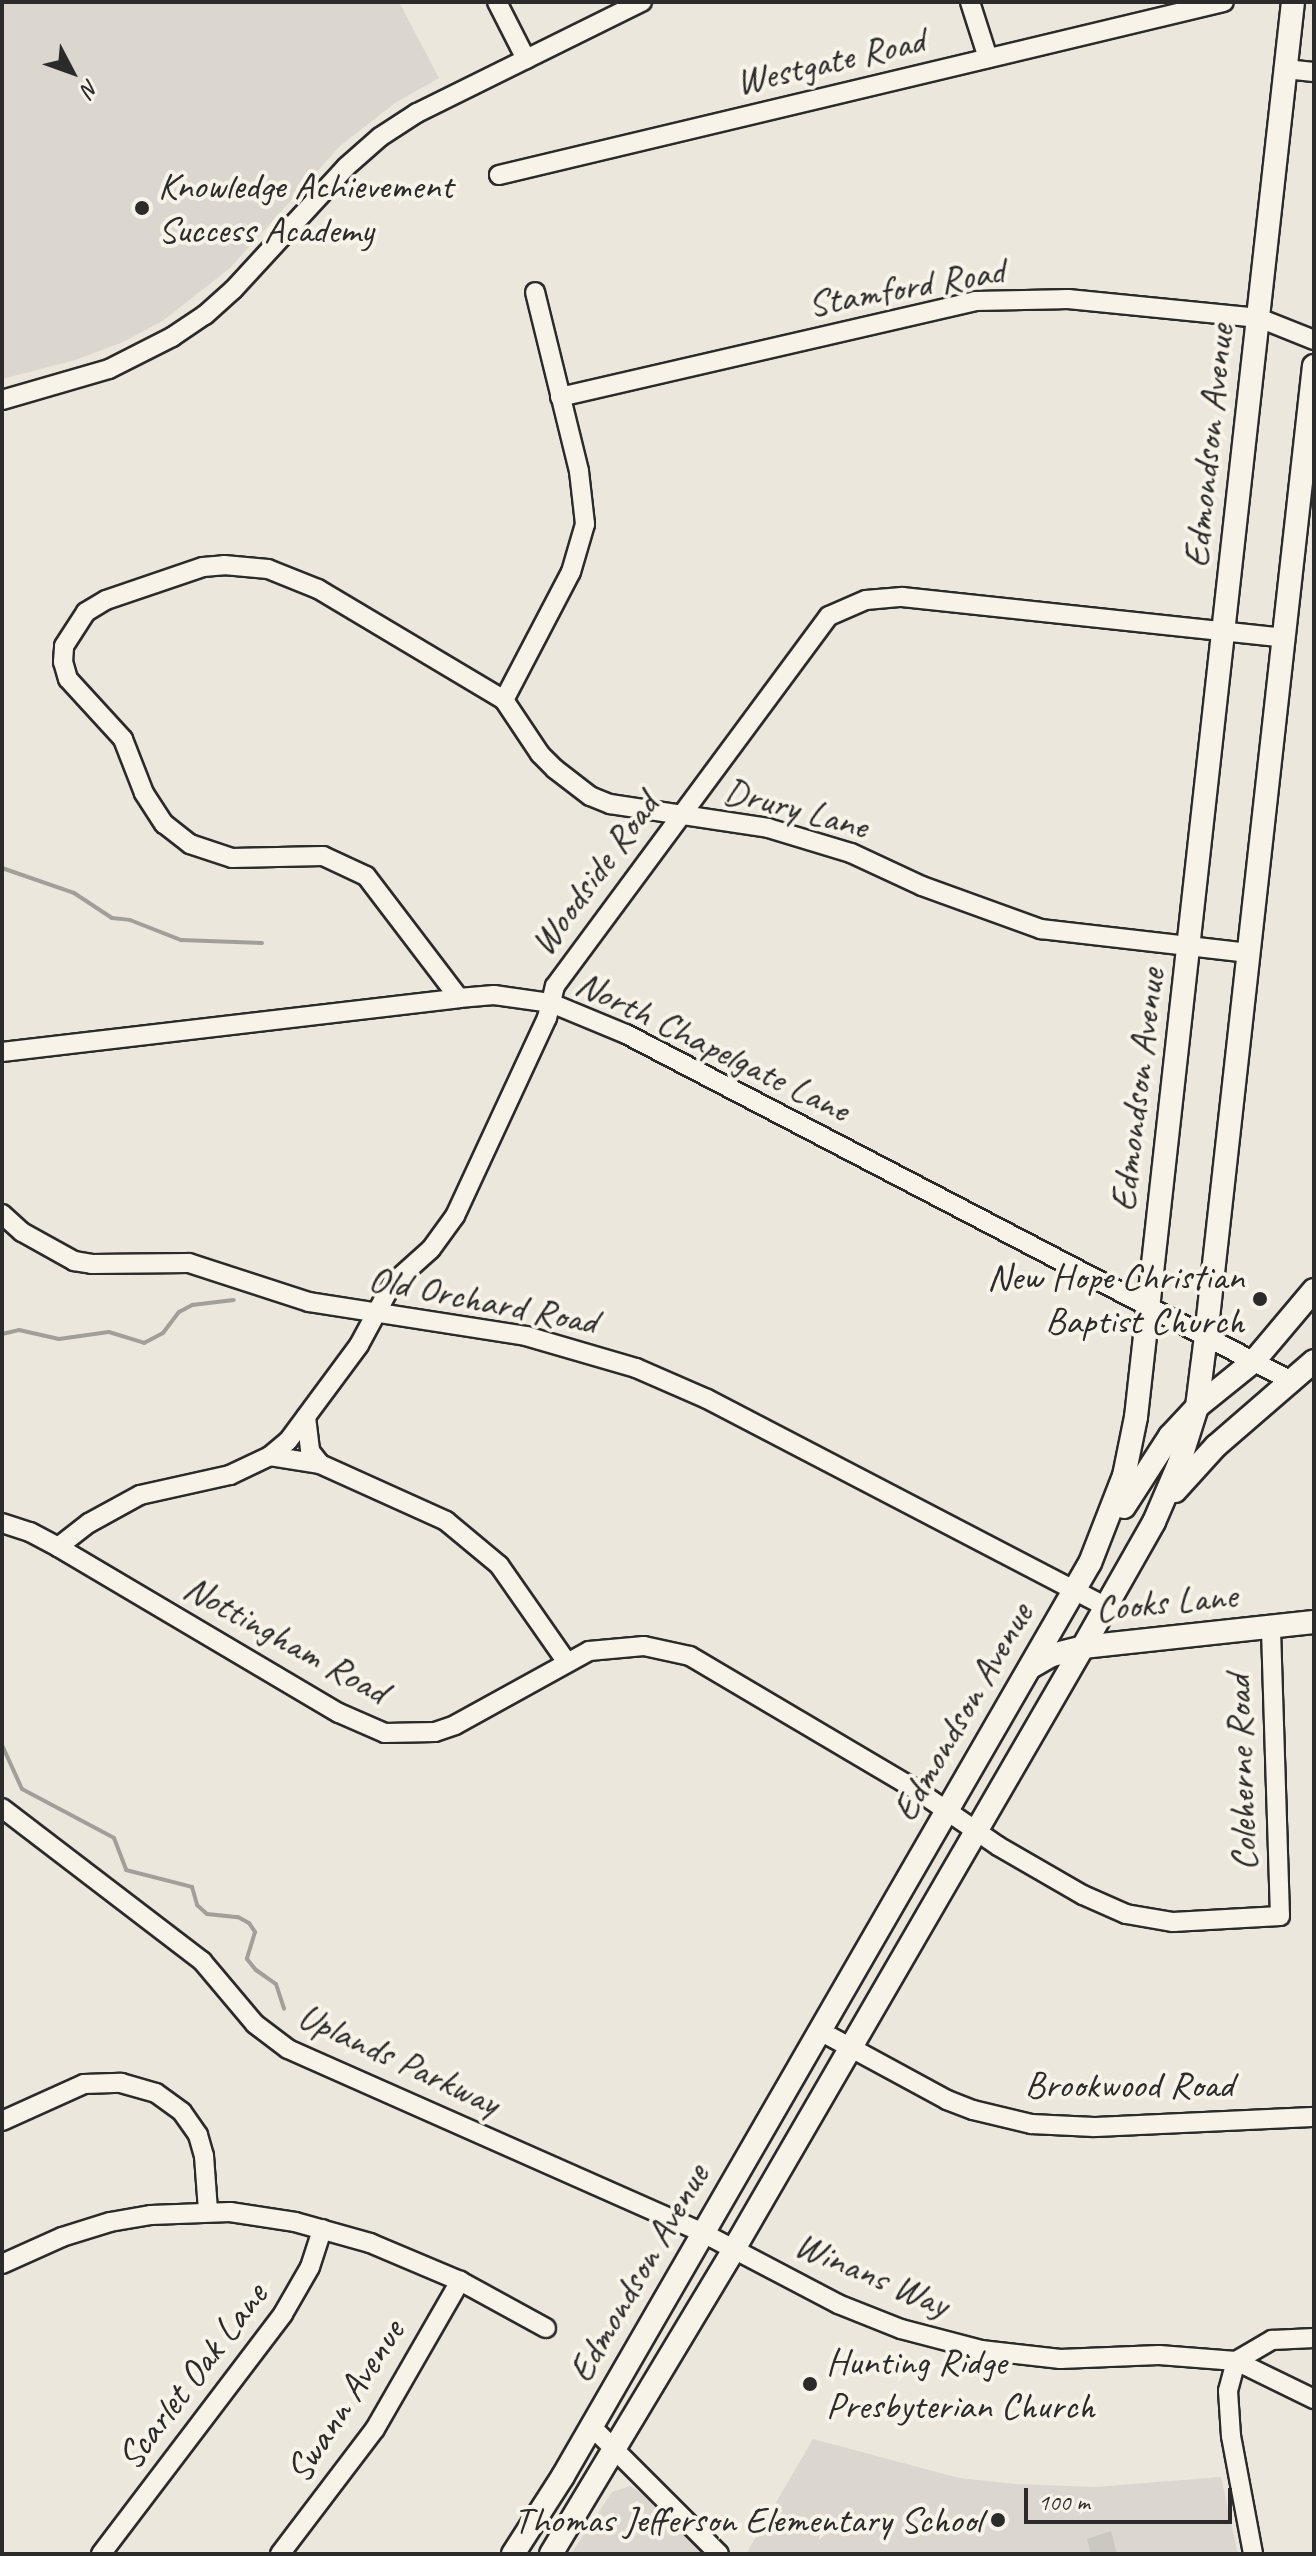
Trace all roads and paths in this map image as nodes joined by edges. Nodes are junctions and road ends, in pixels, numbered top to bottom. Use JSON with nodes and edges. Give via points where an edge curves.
{"nodes":[{"id":1,"x":497,"y":2,"type":"edge"},
{"id":2,"x":642,"y":2,"type":"edge"},
{"id":3,"x":970,"y":2,"type":"edge"},
{"id":4,"x":1224,"y":2,"type":"edge"},
{"id":5,"x":1293,"y":2,"type":"edge"},
{"id":6,"x":988,"y":58,"type":"junction"},
{"id":7,"x":526,"y":59,"type":"junction"},
{"id":8,"x":1285,"y":69,"type":"junction"},
{"id":9,"x":1314,"y":72,"type":"edge"},
{"id":10,"x":499,"y":175,"type":"dead end"},
{"id":11,"x":535,"y":292,"type":"dead end"},
{"id":12,"x":1259,"y":318,"type":"junction"},
{"id":13,"x":1314,"y":340,"type":"edge"},
{"id":14,"x":1314,"y":366,"type":"edge"},
{"id":15,"x":560,"y":397,"type":"junction"},
{"id":16,"x":2,"y":400,"type":"edge"},
{"id":17,"x":1223,"y":632,"type":"junction"},
{"id":18,"x":1285,"y":638,"type":"junction"},
{"id":19,"x":504,"y":700,"type":"junction"},
{"id":20,"x":678,"y":816,"type":"junction"},
{"id":21,"x":1190,"y":946,"type":"junction"},
{"id":22,"x":1249,"y":953,"type":"junction"},
{"id":23,"x":459,"y":998,"type":"junction"},
{"id":24,"x":551,"y":1003,"type":"junction"},
{"id":25,"x":2,"y":1052,"type":"edge"},
{"id":26,"x":2,"y":1214,"type":"edge"},
{"id":27,"x":1314,"y":1290,"type":"edge"},
{"id":28,"x":1149,"y":1306,"type":"junction"},
{"id":29,"x":376,"y":1314,"type":"junction"},
{"id":30,"x":1206,"y":1336,"type":"junction"},
{"id":31,"x":1254,"y":1361,"type":"junction"},
{"id":32,"x":1314,"y":1361,"type":"edge"},
{"id":33,"x":1293,"y":1382,"type":"junction"},
{"id":34,"x":1197,"y":1407,"type":"junction"},
{"id":35,"x":306,"y":1417,"type":"junction"},
{"id":36,"x":270,"y":1456,"type":"junction"},
{"id":37,"x":320,"y":1464,"type":"junction"},
{"id":38,"x":1154,"y":1522,"type":"junction"},
{"id":39,"x":2,"y":1523,"type":"edge"},
{"id":40,"x":58,"y":1547,"type":"junction"},
{"id":41,"x":1090,"y":1563,"type":"junction"},
{"id":42,"x":1075,"y":1590,"type":"junction"},
{"id":43,"x":1106,"y":1607,"type":"junction"},
{"id":44,"x":1314,"y":1622,"type":"edge"},
{"id":45,"x":1271,"y":1627,"type":"junction"},
{"id":46,"x":1083,"y":1647,"type":"junction"},
{"id":47,"x":566,"y":1661,"type":"junction"},
{"id":48,"x":1030,"y":1668,"type":"junction"},
{"id":49,"x":2,"y":1808,"type":"edge"},
{"id":50,"x":947,"y":1811,"type":"junction"},
{"id":51,"x":976,"y":1831,"type":"junction"},
{"id":52,"x":1280,"y":1916,"type":"joint"},
{"id":53,"x":820,"y":2031,"type":"junction"},
{"id":54,"x":850,"y":2047,"type":"junction"},
{"id":55,"x":1314,"y":2117,"type":"edge"},
{"id":56,"x":2,"y":2121,"type":"edge"},
{"id":57,"x":208,"y":2211,"type":"junction"},
{"id":58,"x":322,"y":2229,"type":"junction"},
{"id":59,"x":703,"y":2233,"type":"junction"},
{"id":60,"x":734,"y":2249,"type":"junction"},
{"id":61,"x":2,"y":2264,"type":"edge"},
{"id":62,"x":460,"y":2281,"type":"junction"},
{"id":63,"x":546,"y":2328,"type":"dead end"},
{"id":64,"x":1314,"y":2338,"type":"edge"},
{"id":65,"x":1236,"y":2361,"type":"junction"},
{"id":66,"x":1314,"y":2399,"type":"edge"},
{"id":67,"x":591,"y":2426,"type":"junction"},
{"id":68,"x":616,"y":2449,"type":"junction"},
{"id":69,"x":101,"y":2554,"type":"edge"},
{"id":70,"x":280,"y":2554,"type":"edge"},
{"id":71,"x":513,"y":2554,"type":"edge"},
{"id":72,"x":551,"y":2554,"type":"edge"},
{"id":73,"x":719,"y":2554,"type":"edge"},
{"id":74,"x":1253,"y":2554,"type":"edge"}],
"edges":[{"from":1,"to":7,"type":"street"},
{"from":2,"to":7,"type":"street"},
{"from":3,"to":6,"type":"street"},
{"from":4,"to":6,"type":"street","name":"Westgate Road"},
{"from":5,"to":8,"type":"main road","name":"Edmondson Avenue"},
{"from":6,"to":10,"type":"street","name":"Westgate Road"},
{"from":7,"to":16,"type":"street","via":[[380,137],[233,290],[172,337],[109,369]]},
{"from":8,"to":9,"type":"street"},
{"from":8,"to":12,"type":"main road","name":"Edmondson Avenue"},
{"from":11,"to":15,"type":"street"},
{"from":12,"to":13,"type":"street","name":"Stamford Road"},
{"from":12,"to":15,"type":"street","name":"Stamford Road","via":[[1068,299],[975,301]]},
{"from":12,"to":17,"type":"main road","name":"Edmondson Avenue"},
{"from":14,"to":18,"type":"main road","name":"Edmondson Avenue"},
{"from":15,"to":19,"type":"street","via":[[583,498],[581,547]]},
{"from":17,"to":18,"type":"street","name":"Woodside Road"},
{"from":17,"to":20,"type":"street","name":"Woodside Road","via":[[902,597],[847,606],[812,635]]},
{"from":17,"to":21,"type":"main road","name":"Edmondson Avenue"},
{"from":18,"to":22,"type":"main road","name":"Edmondson Avenue"},
{"from":19,"to":20,"type":"street","name":"Drury Lane","via":[[540,754],[581,790],[633,810]]},
{"from":19,"to":23,"type":"street","name":"Drury Lane","via":[[295,578],[245,566],[203,567],[106,600],[86,612],[64,646],[68,679],[123,739],[144,793],[174,833],[207,852],[232,858],[323,856],[366,876]]},
{"from":20,"to":21,"type":"street","name":"Drury Lane","via":[[750,823],[851,853],[922,886],[1041,929]]},
{"from":20,"to":24,"type":"street","name":"Woodside Road","via":[[555,986]]},
{"from":21,"to":22,"type":"street","name":"Drury Lane"},
{"from":21,"to":28,"type":"main road","name":"Edmondson Avenue"},
{"from":22,"to":30,"type":"main road","name":"Edmondson Avenue"},
{"from":23,"to":24,"type":"street","name":"North Chapelgate Lane","via":[[494,995]]},
{"from":23,"to":25,"type":"street","name":"North Chapelgate Lane"},
{"from":24,"to":28,"type":"street","name":"North Chapelgate Lane","via":[[626,1034]]},
{"from":24,"to":29,"type":"street","name":"Woodside Road","via":[[455,1216],[431,1249],[392,1284]]},
{"from":26,"to":29,"type":"street","name":"Old Orchard Road","via":[[22,1232],[74,1261],[189,1263],[285,1296]]},
{"from":27,"to":31,"type":"main road"},
{"from":28,"to":30,"type":"street","name":"North Chapelgate Lane"},
{"from":28,"to":41,"type":"main road","name":"Edmondson Avenue","via":[[1130,1450]]},
{"from":29,"to":35,"type":"street","name":"Woodside Road"},
{"from":29,"to":42,"type":"street","name":"Old Orchard Road","via":[[526,1336],[669,1381]]},
{"from":30,"to":31,"type":"street","name":"North Chapelgate Lane"},
{"from":30,"to":34,"type":"main road","name":"Edmondson Avenue"},
{"from":31,"to":33,"type":"street","name":"North Chapelgate Lane"},
{"from":31,"to":34,"type":"main road"},
{"from":32,"to":33,"type":"main road"},
{"from":33,"to":38,"type":"main road","via":[[1192,1470]]},
{"from":34,"to":38,"type":"main road","name":"Edmondson Avenue"},
{"from":34,"to":41,"type":"main road","via":[[1150,1464]]},
{"from":35,"to":36,"type":"street","name":"Woodside Road"},
{"from":35,"to":37,"type":"street","via":[[310,1451]]},
{"from":36,"to":37,"type":"street"},
{"from":36,"to":40,"type":"street","name":"Woodside Road","via":[[211,1481],[140,1495]]},
{"from":37,"to":47,"type":"street","via":[[426,1509],[465,1534],[515,1584]]},
{"from":38,"to":43,"type":"main road","name":"Edmondson Avenue"},
{"from":39,"to":40,"type":"street","name":"Nottingham Road"},
{"from":40,"to":47,"type":"street","name":"Nottingham Road","via":[[339,1713],[385,1733],[435,1732],[455,1725]]},
{"from":41,"to":42,"type":"main road","name":"Edmondson Avenue"},
{"from":42,"to":43,"type":"street","name":"Old Orchard Road"},
{"from":42,"to":48,"type":"main road","name":"Edmondson Avenue"},
{"from":43,"to":46,"type":"main road","name":"Edmondson Avenue"},
{"from":44,"to":45,"type":"main road","name":"Cooks Lane"},
{"from":45,"to":46,"type":"main road","name":"Cooks Lane"},
{"from":45,"to":52,"type":"street","name":"Coleherne Road"},
{"from":46,"to":48,"type":"main road","name":"Cooks Lane"},
{"from":46,"to":51,"type":"main road","name":"Edmondson Avenue"},
{"from":47,"to":50,"type":"street","name":"Nottingham Road","via":[[589,1651],[644,1646],[690,1656]]},
{"from":48,"to":50,"type":"main road","name":"Edmondson Avenue"},
{"from":49,"to":59,"type":"street","name":"Uplands Parkway","via":[[202,1961],[255,2024],[288,2049]]},
{"from":50,"to":51,"type":"street","name":"Nottingham Road"},
{"from":50,"to":53,"type":"main road","name":"Edmondson Avenue"},
{"from":51,"to":52,"type":"street","name":"Nottingham Road","via":[[1083,1895],[1126,1914],[1173,1922]]},
{"from":51,"to":54,"type":"main road","name":"Edmondson Avenue"},
{"from":53,"to":54,"type":"street","name":"Brookwood Road"},
{"from":53,"to":59,"type":"main road","name":"Edmondson Avenue"},
{"from":54,"to":55,"type":"street","name":"Brookwood Road","via":[[947,2100],[1031,2124],[1094,2127]]},
{"from":54,"to":60,"type":"main road","name":"Edmondson Avenue"},
{"from":56,"to":57,"type":"street","via":[[84,2084],[121,2083],[156,2093],[182,2112],[198,2135]]},
{"from":57,"to":58,"type":"street"},
{"from":57,"to":61,"type":"street","via":[[90,2227]]},
{"from":58,"to":62,"type":"street"},
{"from":58,"to":69,"type":"street","name":"Scarlet Oak Lane","via":[[310,2267],[283,2314]]},
{"from":59,"to":60,"type":"street","name":"Uplands Parkway"},
{"from":59,"to":67,"type":"main road","name":"Edmondson Avenue"},
{"from":60,"to":65,"type":"street","name":"Winans Way","via":[[866,2316],[938,2341],[1060,2359],[1159,2355]]},
{"from":60,"to":68,"type":"main road","name":"Edmondson Avenue"},
{"from":62,"to":63,"type":"street"},
{"from":62,"to":70,"type":"street","name":"Swann Avenue","via":[[375,2429]]},
{"from":64,"to":65,"type":"street","via":[[1272,2340]]},
{"from":65,"to":66,"type":"street","name":"Winans Way"},
{"from":65,"to":74,"type":"street","via":[[1228,2391],[1231,2436]]},
{"from":67,"to":68,"type":"street"},
{"from":67,"to":71,"type":"main road","name":"Edmondson Avenue"},
{"from":68,"to":72,"type":"main road","name":"Edmondson Avenue"},
{"from":68,"to":73,"type":"street"}]}
